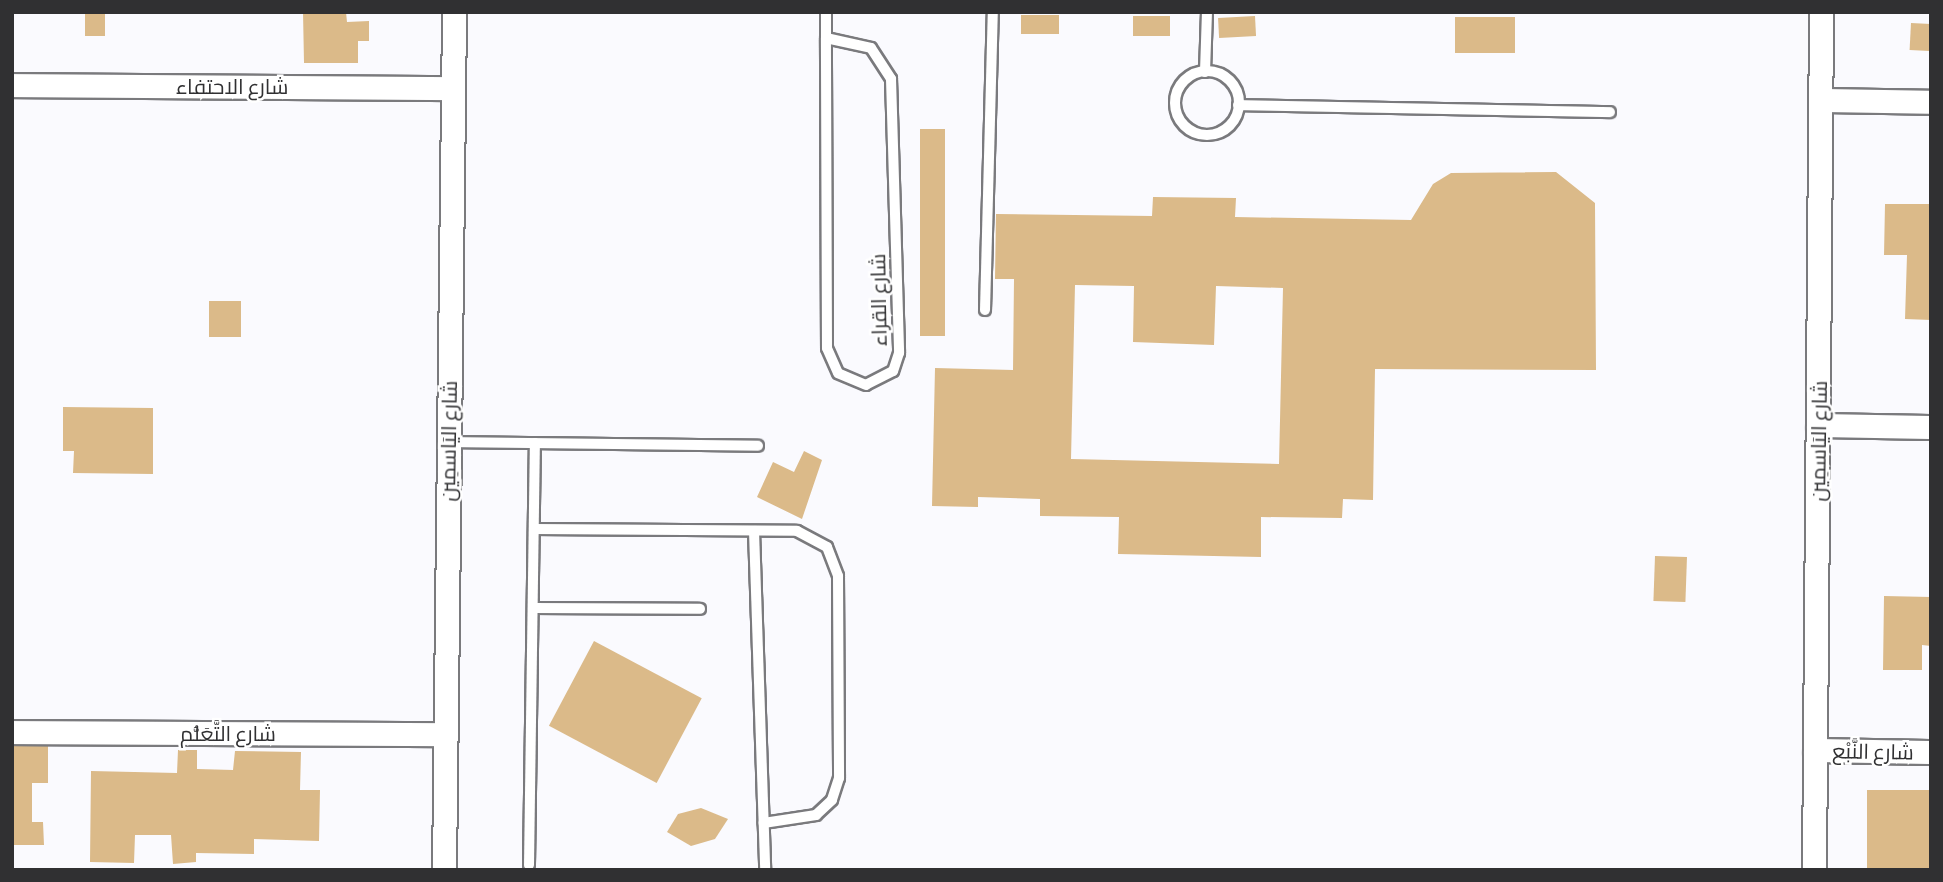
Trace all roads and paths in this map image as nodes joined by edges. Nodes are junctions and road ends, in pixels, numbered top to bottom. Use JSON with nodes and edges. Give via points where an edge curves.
{"nodes":[{"id":1,"x":454,"y":12,"type":"edge"},
{"id":2,"x":826,"y":12,"type":"edge"},
{"id":3,"x":993,"y":12,"type":"edge"},
{"id":4,"x":1207,"y":12,"type":"edge"},
{"id":5,"x":1821,"y":12,"type":"edge"},
{"id":6,"x":826,"y":38,"type":"junction"},
{"id":7,"x":1205,"y":72,"type":"junction"},
{"id":8,"x":12,"y":85,"type":"edge"},
{"id":9,"x":453,"y":88,"type":"junction"},
{"id":10,"x":1821,"y":100,"type":"junction"},
{"id":11,"x":1931,"y":102,"type":"edge"},
{"id":12,"x":1238,"y":105,"type":"junction"},
{"id":13,"x":1610,"y":112,"type":"dead end"},
{"id":14,"x":985,"y":310,"type":"dead end"},
{"id":15,"x":1818,"y":425,"type":"junction"},
{"id":16,"x":1931,"y":427,"type":"edge"},
{"id":17,"x":448,"y":442,"type":"junction"},
{"id":18,"x":535,"y":443,"type":"junction"},
{"id":19,"x":758,"y":446,"type":"dead end"},
{"id":20,"x":534,"y":529,"type":"junction"},
{"id":21,"x":754,"y":531,"type":"junction"},
{"id":22,"x":533,"y":608,"type":"junction"},
{"id":23,"x":700,"y":609,"type":"dead end"},
{"id":24,"x":12,"y":732,"type":"edge"},
{"id":25,"x":444,"y":734,"type":"junction"},
{"id":26,"x":1815,"y":750,"type":"junction"},
{"id":27,"x":1931,"y":752,"type":"edge"},
{"id":28,"x":764,"y":823,"type":"junction"},
{"id":29,"x":529,"y":865,"type":"dead end"},
{"id":30,"x":444,"y":870,"type":"edge"},
{"id":31,"x":765,"y":870,"type":"edge"},
{"id":32,"x":1814,"y":870,"type":"edge"}],
"edges":[{"from":1,"to":9,"type":"street","name":"شارع اليَاسمِين"},
{"from":2,"to":6,"type":"lane","name":"شارع القراء"},
{"from":3,"to":14,"type":"lane"},
{"from":4,"to":7,"type":"lane"},
{"from":5,"to":10,"type":"street","name":"شارع اليَاسمِين"},
{"from":6,"to":6,"type":"lane","name":"شارع القراء","via":[[827,348],[838,373],[866,385],[893,371],[899,352],[891,79],[871,48]]},
{"from":7,"to":12,"type":"lane","via":[[1233,85]]},
{"from":7,"to":12,"type":"lane","via":[[1179,87],[1175,107],[1184,126],[1202,135],[1223,131]]},
{"from":8,"to":9,"type":"street","name":"شارع الاحتفاء"},
{"from":9,"to":17,"type":"street","name":"شارع اليَاسمِين"},
{"from":10,"to":11,"type":"street"},
{"from":10,"to":15,"type":"street","name":"شارع اليَاسمِين"},
{"from":12,"to":13,"type":"lane"},
{"from":15,"to":16,"type":"street"},
{"from":15,"to":26,"type":"street","name":"شارع اليَاسمِين"},
{"from":17,"to":18,"type":"lane"},
{"from":17,"to":25,"type":"street","name":"شارع اليَاسمِين"},
{"from":18,"to":19,"type":"lane"},
{"from":18,"to":20,"type":"lane"},
{"from":20,"to":21,"type":"lane"},
{"from":20,"to":22,"type":"lane"},
{"from":21,"to":28,"type":"lane"},
{"from":21,"to":28,"type":"lane","via":[[808,534],[827,547],[838,576],[837,789],[806,820]]},
{"from":22,"to":23,"type":"lane"},
{"from":22,"to":29,"type":"lane"},
{"from":24,"to":25,"type":"street","name":"شارع التَّعَلُّم"},
{"from":25,"to":30,"type":"street","name":"شارع اليَاسمِين"},
{"from":26,"to":27,"type":"street","name":"شارع النَّبْع"},
{"from":26,"to":32,"type":"street","name":"شارع اليَاسمِين"},
{"from":28,"to":31,"type":"lane"}]}
